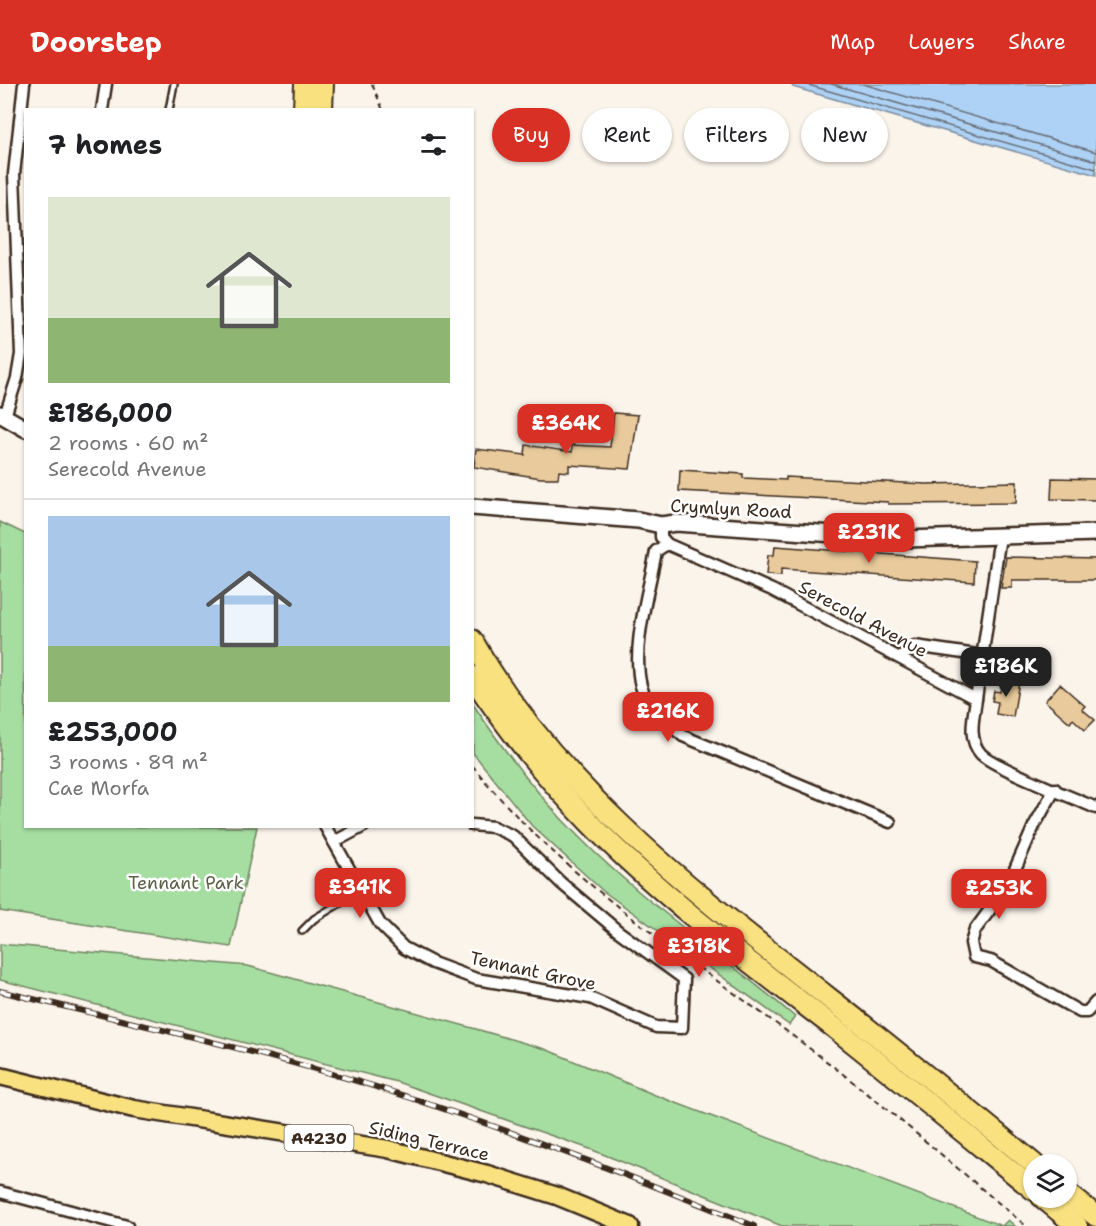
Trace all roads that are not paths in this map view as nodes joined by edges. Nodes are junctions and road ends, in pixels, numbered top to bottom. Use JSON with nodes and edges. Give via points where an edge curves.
{"nodes":[{"id":1,"x":24,"y":84,"type":"edge"},
{"id":2,"x":106,"y":84,"type":"edge"},
{"id":3,"x":174,"y":84,"type":"edge"},
{"id":4,"x":305,"y":84,"type":"edge"},
{"id":5,"x":323,"y":84,"type":"edge"},
{"id":6,"x":102,"y":108,"type":"edge"},
{"id":7,"x":169,"y":108,"type":"edge"},
{"id":8,"x":304,"y":108,"type":"edge"},
{"id":9,"x":322,"y":108,"type":"edge"},
{"id":10,"x":2,"y":415,"type":"edge"},
{"id":11,"x":24,"y":428,"type":"edge"},
{"id":12,"x":474,"y":507,"type":"edge"},
{"id":13,"x":661,"y":525,"type":"junction"},
{"id":14,"x":1096,"y":533,"type":"edge"},
{"id":15,"x":1000,"y":536,"type":"junction"},
{"id":16,"x":667,"y":544,"type":"junction"},
{"id":17,"x":474,"y":643,"type":"edge"},
{"id":18,"x":984,"y":656,"type":"junction"},
{"id":19,"x":900,"y":657,"type":"junction"},
{"id":20,"x":474,"y":679,"type":"edge"},
{"id":21,"x":976,"y":699,"type":"junction"},
{"id":22,"x":1055,"y":789,"type":"junction"},
{"id":23,"x":1096,"y":808,"type":"edge"},
{"id":24,"x":890,"y":822,"type":"dead end"},
{"id":25,"x":474,"y":825,"type":"edge"},
{"id":26,"x":326,"y":828,"type":"edge"},
{"id":27,"x":360,"y":828,"type":"edge"},
{"id":28,"x":334,"y":842,"type":"junction"},
{"id":29,"x":360,"y":891,"type":"junction"},
{"id":30,"x":302,"y":931,"type":"dead end"},
{"id":31,"x":1096,"y":1002,"type":"edge"},
{"id":32,"x":0,"y":1076,"type":"edge"},
{"id":33,"x":1023,"y":1155,"type":"edge"},
{"id":34,"x":1023,"y":1181,"type":"edge"},
{"id":35,"x":0,"y":1192,"type":"edge"},
{"id":36,"x":1077,"y":1200,"type":"edge"},
{"id":37,"x":1055,"y":1208,"type":"edge"},
{"id":38,"x":1096,"y":1216,"type":"edge"},
{"id":39,"x":128,"y":1226,"type":"edge"},
{"id":40,"x":630,"y":1226,"type":"edge"},
{"id":41,"x":1077,"y":1226,"type":"edge"}],
"edges":[{"from":1,"to":10,"type":"street","via":[[14,174],[21,354],[17,378]]},
{"from":2,"to":6,"type":"street"},
{"from":3,"to":7,"type":"lane"},
{"from":4,"to":8,"type":"highway"},
{"from":5,"to":9,"type":"highway"},
{"from":10,"to":11,"type":"street"},
{"from":12,"to":13,"type":"street","name":"Crymlyn Road"},
{"from":13,"to":15,"type":"street","name":"Crymlyn Road","via":[[906,539]]},
{"from":13,"to":16,"type":"street","via":[[661,537]]},
{"from":14,"to":15,"type":"street","name":"Crymlyn Road"},
{"from":15,"to":18,"type":"street"},
{"from":16,"to":19,"type":"street","name":"Serecold Avenue","via":[[772,590]]},
{"from":16,"to":24,"type":"street","via":[[656,551],[639,649],[641,687],[656,714],[683,736]]},
{"from":17,"to":33,"type":"highway","via":[[556,758],[652,856]]},
{"from":18,"to":19,"type":"street","via":[[915,646]]},
{"from":18,"to":21,"type":"street"},
{"from":19,"to":21,"type":"street","name":"Serecold Avenue"},
{"from":20,"to":34,"type":"highway","via":[[542,770],[588,822],[639,870]]},
{"from":21,"to":22,"type":"street","via":[[972,733],[980,753]]},
{"from":22,"to":23,"type":"street"},
{"from":22,"to":31,"type":"street","via":[[1008,885],[975,930],[971,943],[974,957],[991,961],[1080,1012],[1087,1012]]},
{"from":25,"to":29,"type":"street","name":"Tennant Grove","via":[[494,826],[513,836],[618,932],[684,979],[682,1028],[656,1027],[590,998],[476,979],[433,963],[404,948],[380,924]]},
{"from":26,"to":28,"type":"street","name":"Tennant Grove"},
{"from":27,"to":28,"type":"street"},
{"from":28,"to":29,"type":"street","name":"Tennant Grove"},
{"from":29,"to":30,"type":"lane"},
{"from":32,"to":40,"type":"main road","name":"Siding Terrace","number":"A4230","via":[[134,1109],[388,1149],[537,1190]]},
{"from":35,"to":39,"type":"street"},
{"from":36,"to":38,"type":"highway"},
{"from":37,"to":41,"type":"highway"}]}
